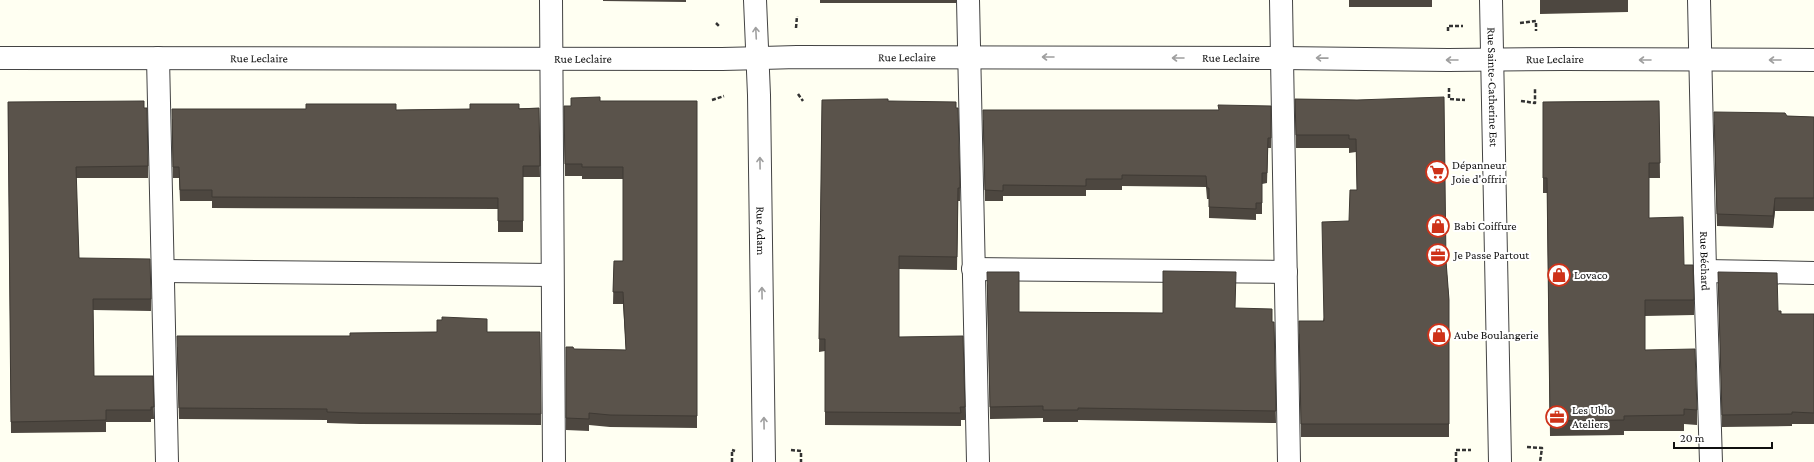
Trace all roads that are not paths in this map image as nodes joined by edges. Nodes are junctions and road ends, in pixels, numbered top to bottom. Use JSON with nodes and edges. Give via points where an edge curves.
{"nodes":[{"id":1,"x":551,"y":0,"type":"edge"},
{"id":2,"x":755,"y":0,"type":"edge"},
{"id":3,"x":968,"y":0,"type":"edge"},
{"id":4,"x":1281,"y":0,"type":"edge"},
{"id":5,"x":1491,"y":0,"type":"edge"},
{"id":6,"x":1699,"y":0,"type":"edge"},
{"id":7,"x":758,"y":57,"type":"junction"},
{"id":8,"x":970,"y":57,"type":"junction"},
{"id":9,"x":0,"y":58,"type":"edge"},
{"id":10,"x":158,"y":58,"type":"junction"},
{"id":11,"x":551,"y":58,"type":"junction"},
{"id":12,"x":1282,"y":58,"type":"junction"},
{"id":13,"x":1491,"y":60,"type":"junction"},
{"id":14,"x":1700,"y":60,"type":"junction"},
{"id":15,"x":1814,"y":60,"type":"edge"},
{"id":16,"x":973,"y":269,"type":"junction"},
{"id":17,"x":163,"y":271,"type":"junction"},
{"id":18,"x":1705,"y":271,"type":"junction"},
{"id":19,"x":1286,"y":272,"type":"junction"},
{"id":20,"x":1814,"y":273,"type":"edge"},
{"id":21,"x":552,"y":275,"type":"junction"},
{"id":22,"x":167,"y":462,"type":"edge"},
{"id":23,"x":554,"y":462,"type":"edge"},
{"id":24,"x":764,"y":462,"type":"edge"},
{"id":25,"x":978,"y":462,"type":"edge"},
{"id":26,"x":1289,"y":462,"type":"edge"},
{"id":27,"x":1500,"y":462,"type":"edge"},
{"id":28,"x":1711,"y":462,"type":"edge"}],
"edges":[{"from":1,"to":11,"type":"street"},
{"from":7,"to":2,"type":"street","name":"Rue Adam","one_way":true},
{"from":3,"to":8,"type":"street"},
{"from":4,"to":12,"type":"street"},
{"from":5,"to":13,"type":"street","name":"Rue Sainte-Catherine Est"},
{"from":6,"to":14,"type":"street","name":"Rue Béchard"},
{"from":7,"to":8,"type":"street","name":"Rue Leclaire"},
{"from":7,"to":11,"type":"street","name":"Rue Leclaire"},
{"from":24,"to":7,"type":"street","name":"Rue Adam","one_way":true},
{"from":12,"to":8,"type":"street","name":"Rue Leclaire","one_way":true},
{"from":8,"to":16,"type":"street"},
{"from":9,"to":10,"type":"street","name":"Rue Leclaire"},
{"from":10,"to":11,"type":"street","name":"Rue Leclaire"},
{"from":10,"to":17,"type":"street"},
{"from":11,"to":21,"type":"street"},
{"from":13,"to":12,"type":"street","name":"Rue Leclaire","one_way":true},
{"from":12,"to":19,"type":"street"},
{"from":14,"to":13,"type":"street","name":"Rue Leclaire","one_way":true},
{"from":13,"to":27,"type":"street","name":"Rue Sainte-Catherine Est"},
{"from":15,"to":14,"type":"street","name":"Rue Leclaire","one_way":true},
{"from":14,"to":18,"type":"street","name":"Rue Béchard"},
{"from":16,"to":19,"type":"street"},
{"from":16,"to":25,"type":"street"},
{"from":17,"to":21,"type":"street"},
{"from":17,"to":22,"type":"street"},
{"from":18,"to":20,"type":"street"},
{"from":18,"to":28,"type":"street","name":"Rue Béchard"},
{"from":19,"to":26,"type":"street"},
{"from":21,"to":23,"type":"street"}]}
